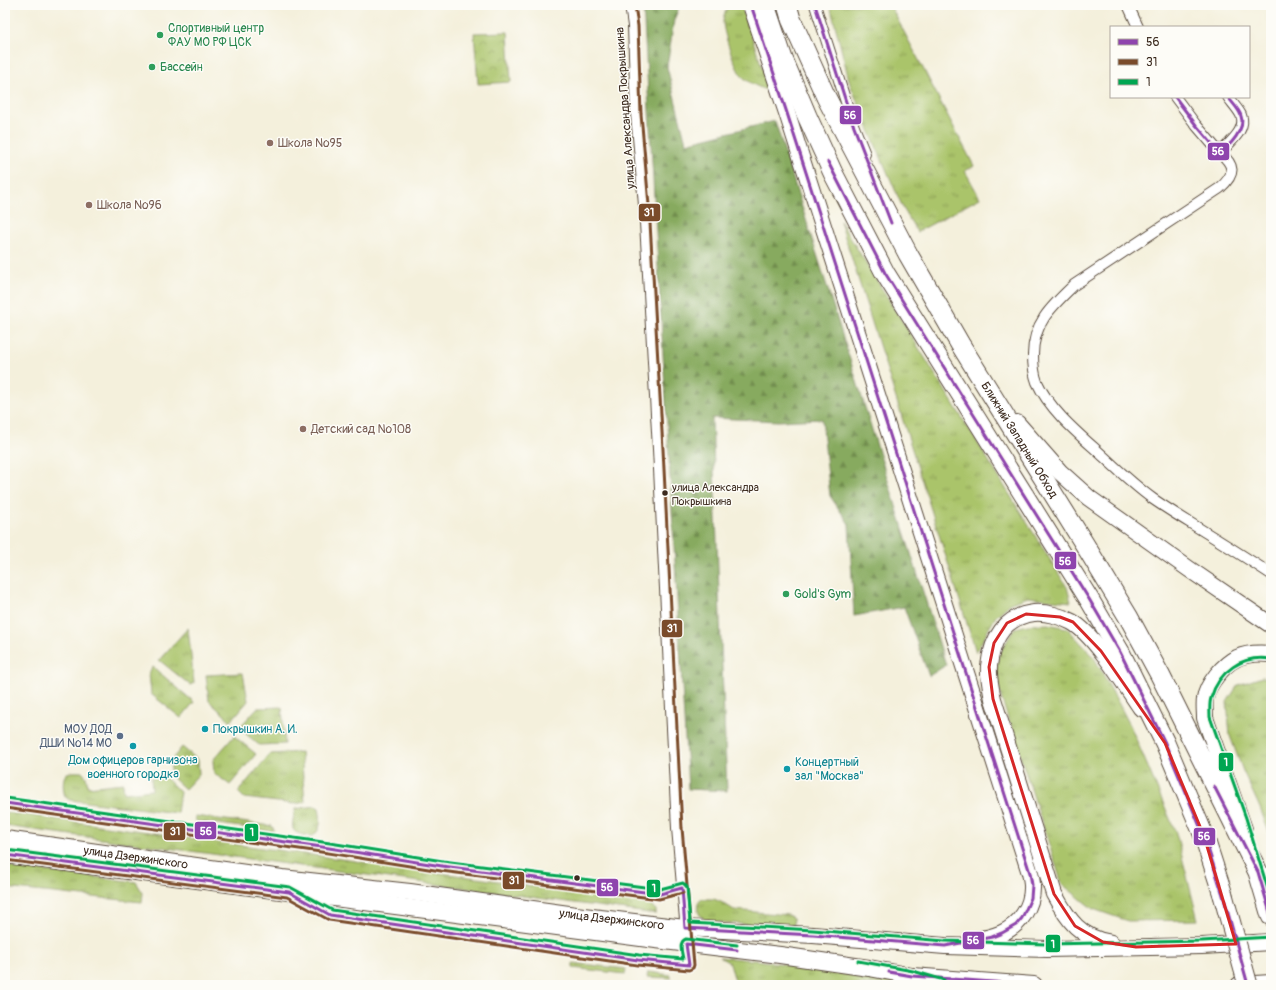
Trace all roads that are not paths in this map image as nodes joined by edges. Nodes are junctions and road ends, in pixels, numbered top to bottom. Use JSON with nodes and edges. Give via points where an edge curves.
{"nodes":[{"id":1,"x":630,"y":5,"type":"edge"},
{"id":2,"x":751,"y":5,"type":"edge"},
{"id":3,"x":765,"y":5,"type":"edge"},
{"id":4,"x":787,"y":5,"type":"edge"},
{"id":5,"x":815,"y":5,"type":"edge"},
{"id":6,"x":1128,"y":5,"type":"edge"},
{"id":7,"x":1138,"y":26,"type":"edge"},
{"id":8,"x":1176,"y":98,"type":"edge"},
{"id":9,"x":1229,"y":98,"type":"edge"},
{"id":10,"x":1220,"y":152,"type":"junction"},
{"id":11,"x":889,"y":219,"type":"junction"},
{"id":12,"x":989,"y":390,"type":"junction"},
{"id":13,"x":1271,"y":574,"type":"edge"},
{"id":14,"x":1271,"y":625,"type":"edge"},
{"id":15,"x":1271,"y":654,"type":"edge"},
{"id":16,"x":1166,"y":743,"type":"junction"},
{"id":17,"x":5,"y":803,"type":"edge"},
{"id":18,"x":5,"y":839,"type":"edge"},
{"id":19,"x":5,"y":855,"type":"edge"},
{"id":20,"x":1258,"y":872,"type":"junction"},
{"id":21,"x":682,"y":888,"type":"junction"},
{"id":22,"x":289,"y":892,"type":"junction"},
{"id":23,"x":1269,"y":907,"type":"edge"},
{"id":24,"x":330,"y":915,"type":"dead end"},
{"id":25,"x":686,"y":936,"type":"junction"},
{"id":26,"x":1271,"y":942,"type":"edge"},
{"id":27,"x":945,"y":946,"type":"junction"},
{"id":28,"x":1136,"y":947,"type":"junction"},
{"id":29,"x":689,"y":965,"type":"dead end"},
{"id":30,"x":912,"y":976,"type":"junction"},
{"id":31,"x":1271,"y":983,"type":"edge"},
{"id":32,"x":943,"y":985,"type":"edge"},
{"id":33,"x":1034,"y":985,"type":"edge"},
{"id":34,"x":1239,"y":985,"type":"edge"},
{"id":35,"x":1248,"y":985,"type":"edge"}],
"edges":[{"from":1,"to":21,"type":"street","name":"улица Александра Покрышкина","via":[[645,213]]},
{"from":2,"to":27,"type":"main road","via":[[1030,873],[1031,898],[1016,926],[992,937]]},
{"from":3,"to":16,"type":"highway","via":[[783,59],[807,116],[833,173],[885,273],[1089,599],[1120,652]]},
{"from":4,"to":11,"type":"highway","name":"Ближний Западный Обход","via":[[826,97]]},
{"from":5,"to":11,"type":"street","via":[[854,127]]},
{"from":6,"to":7,"type":"street"},
{"from":8,"to":10,"type":"street"},
{"from":9,"to":10,"type":"street","via":[[1243,123],[1241,129]]},
{"from":10,"to":13,"type":"street","via":[[1228,159],[1232,169],[1228,181],[1074,285],[1054,304],[1044,316],[1037,331],[1033,350],[1034,368],[1037,382],[1050,405],[1119,471],[1153,499]]},
{"from":11,"to":12,"type":"highway","name":"Ближний Западный Обход"},
{"from":12,"to":14,"type":"main road","via":[[1060,472],[1089,498]]},
{"from":12,"to":20,"type":"highway","name":"Ближний Западный Обход","via":[[1129,618]]},
{"from":15,"to":20,"type":"main road","via":[[1237,658],[1222,669],[1211,684],[1205,699],[1205,718]]},
{"from":16,"to":28,"type":"main road","via":[[1101,651],[1073,622],[1040,613],[1026,614],[1007,623],[999,633],[989,667],[993,699],[1054,894],[1064,912],[1082,932],[1104,942]]},
{"from":16,"to":35,"type":"highway","bridge":true,"via":[[1204,836]]},
{"from":17,"to":21,"type":"street","via":[[442,866],[660,894]]},
{"from":18,"to":25,"type":"main road","name":"улица Дзержинского","via":[[282,878],[410,892],[575,915]]},
{"from":19,"to":22,"type":"main road","name":"улица Дзержинского"},
{"from":20,"to":23,"type":"highway","name":"Ближний Западный Обход"},
{"from":21,"to":25,"type":"street","name":"улица Александра Покрышкина"},
{"from":22,"to":24,"type":"street"},
{"from":22,"to":25,"type":"main road","name":"улица Дзержинского"},
{"from":25,"to":27,"type":"main road","name":"улица Дзержинского","via":[[812,935]]},
{"from":25,"to":29,"type":"street","name":"улица Александра Покрышкина"},
{"from":25,"to":30,"type":"main road","name":"улица Дзержинского","via":[[780,955]]},
{"from":26,"to":28,"type":"main road","name":"улица Дзержинского"},
{"from":27,"to":28,"type":"main road","name":"улица Дзержинского","via":[[1047,949]]},
{"from":30,"to":32,"type":"main road"},
{"from":30,"to":33,"type":"main road","name":"улица Дзержинского"},
{"from":31,"to":34,"type":"main road"}]}
